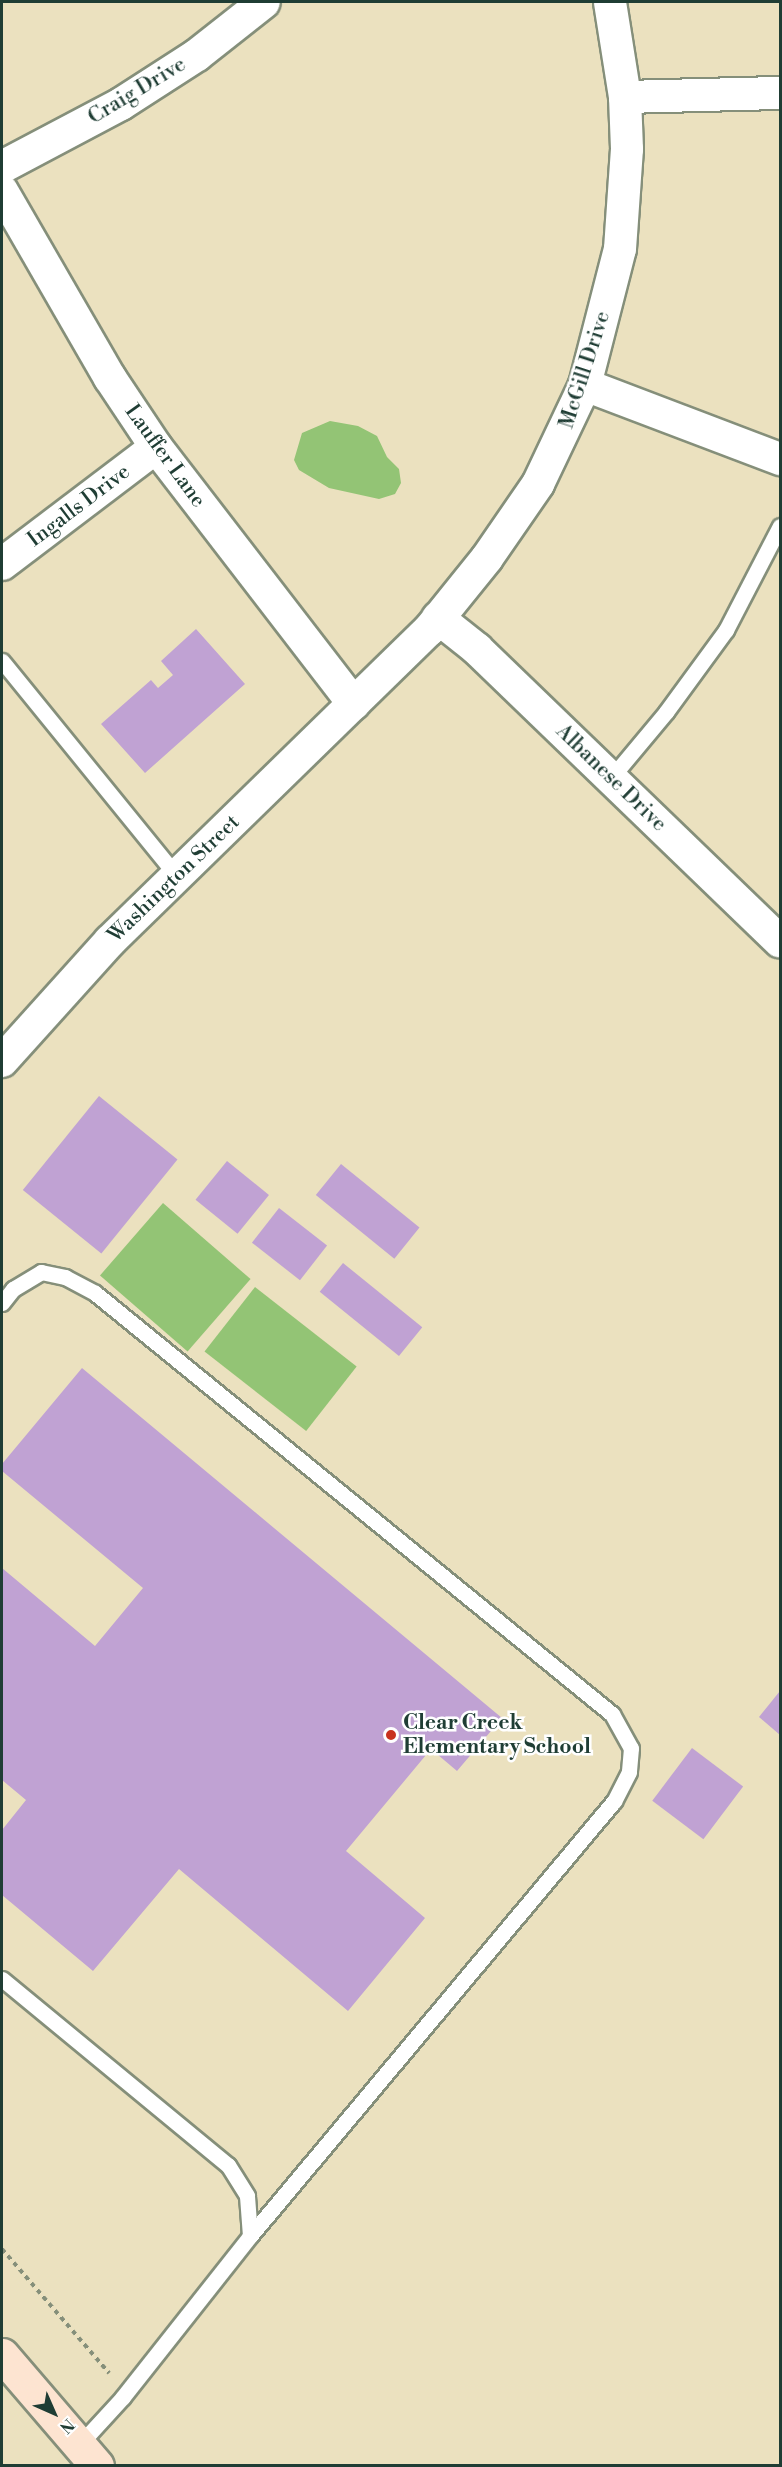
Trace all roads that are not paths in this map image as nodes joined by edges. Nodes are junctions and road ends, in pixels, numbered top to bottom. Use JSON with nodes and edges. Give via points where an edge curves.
{"nodes":[{"id":1,"x":264,"y":2,"type":"edge"},
{"id":2,"x":610,"y":2,"type":"edge"},
{"id":3,"x":780,"y":93,"type":"edge"},
{"id":4,"x":625,"y":97,"type":"junction"},
{"id":5,"x":2,"y":167,"type":"edge"},
{"id":6,"x":2,"y":191,"type":"edge"},
{"id":7,"x":585,"y":385,"type":"junction"},
{"id":8,"x":156,"y":447,"type":"junction"},
{"id":9,"x":780,"y":459,"type":"edge"},
{"id":10,"x":780,"y":525,"type":"edge"},
{"id":11,"x":2,"y":564,"type":"edge"},
{"id":12,"x":438,"y":618,"type":"junction"},
{"id":13,"x":2,"y":661,"type":"edge"},
{"id":14,"x":354,"y":704,"type":"junction"},
{"id":15,"x":611,"y":778,"type":"junction"},
{"id":16,"x":177,"y":876,"type":"junction"},
{"id":17,"x":780,"y":942,"type":"edge"},
{"id":18,"x":2,"y":1061,"type":"edge"},
{"id":19,"x":2,"y":1303,"type":"edge"},
{"id":20,"x":2,"y":1979,"type":"edge"},
{"id":21,"x":250,"y":2236,"type":"junction"},
{"id":22,"x":2,"y":2355,"type":"edge"},
{"id":23,"x":88,"y":2455,"type":"edge"}],
"edges":[{"from":1,"to":5,"type":"street","name":"Craig Drive","via":[[198,55],[121,104]]},
{"from":2,"to":4,"type":"street","name":"McGill Drive"},
{"from":3,"to":4,"type":"street"},
{"from":4,"to":7,"type":"street","name":"McGill Drive","via":[[627,149],[620,249]]},
{"from":6,"to":8,"type":"street","name":"Lauffer Lane","via":[[110,378]]},
{"from":7,"to":9,"type":"street"},
{"from":7,"to":12,"type":"street","name":"McGill Drive","via":[[538,484],[487,558]]},
{"from":8,"to":11,"type":"street","name":"Ingalls Drive"},
{"from":8,"to":14,"type":"street","name":"Lauffer Lane"},
{"from":10,"to":15,"type":"lane","via":[[726,630]]},
{"from":12,"to":14,"type":"street","name":"McGill Drive"},
{"from":12,"to":15,"type":"street","name":"Albanese Drive","via":[[477,649]]},
{"from":13,"to":16,"type":"lane"},
{"from":14,"to":16,"type":"street","name":"Washington Street"},
{"from":15,"to":17,"type":"street","name":"Albanese Drive"},
{"from":16,"to":18,"type":"street","name":"Washington Street","via":[[110,941]]},
{"from":19,"to":21,"type":"lane","via":[[12,1289],[41,1272],[65,1276],[95,1293],[612,1714],[631,1748],[629,1772],[614,1801]]},
{"from":20,"to":21,"type":"lane","via":[[228,2165],[247,2196]]},
{"from":21,"to":23,"type":"lane","via":[[126,2392]]},
{"from":22,"to":23,"type":"street"}]}
